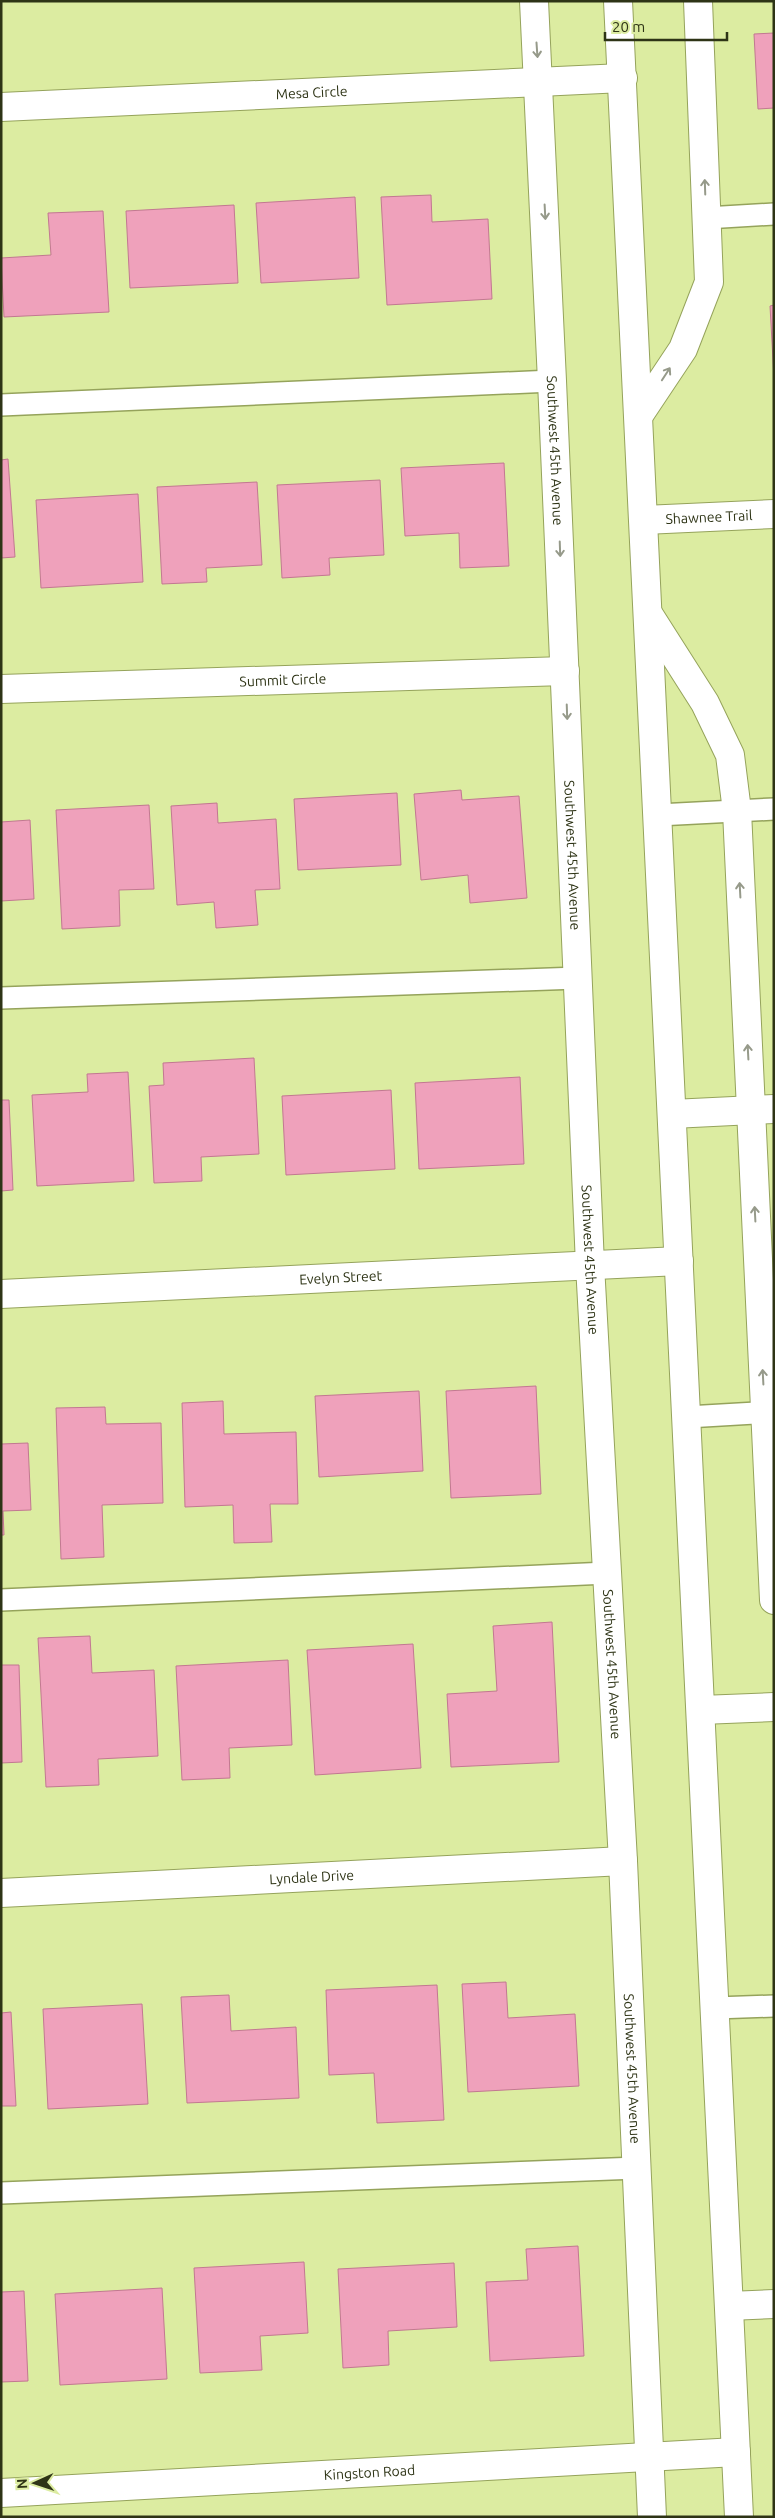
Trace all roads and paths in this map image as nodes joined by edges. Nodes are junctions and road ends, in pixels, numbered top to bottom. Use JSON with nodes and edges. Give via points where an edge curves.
{"nodes":[{"id":1,"x":534,"y":1,"type":"edge"},
{"id":2,"x":618,"y":1,"type":"edge"},
{"id":3,"x":698,"y":1,"type":"edge"},
{"id":4,"x":623,"y":78,"type":"junction"},
{"id":5,"x":539,"y":82,"type":"junction"},
{"id":6,"x":1,"y":107,"type":"edge"},
{"id":7,"x":774,"y":214,"type":"edge"},
{"id":8,"x":706,"y":218,"type":"junction"},
{"id":9,"x":552,"y":381,"type":"junction"},
{"id":10,"x":1,"y":405,"type":"edge"},
{"id":11,"x":639,"y":415,"type":"junction"},
{"id":12,"x":774,"y":514,"type":"edge"},
{"id":13,"x":644,"y":520,"type":"junction"},
{"id":14,"x":649,"y":616,"type":"junction"},
{"id":15,"x":565,"y":671,"type":"junction"},
{"id":16,"x":1,"y":689,"type":"edge"},
{"id":17,"x":774,"y":810,"type":"edge"},
{"id":18,"x":737,"y":811,"type":"junction"},
{"id":19,"x":658,"y":815,"type":"junction"},
{"id":20,"x":578,"y":978,"type":"junction"},
{"id":21,"x":1,"y":998,"type":"edge"},
{"id":22,"x":762,"y":1110,"type":"edge"},
{"id":23,"x":672,"y":1114,"type":"junction"},
{"id":24,"x":679,"y":1261,"type":"junction"},
{"id":25,"x":590,"y":1265,"type":"junction"},
{"id":26,"x":1,"y":1294,"type":"edge"},
{"id":27,"x":769,"y":1412,"type":"edge"},
{"id":28,"x":687,"y":1417,"type":"junction"},
{"id":29,"x":607,"y":1573,"type":"junction"},
{"id":30,"x":1,"y":1600,"type":"edge"},
{"id":31,"x":774,"y":1600,"type":"edge"},
{"id":32,"x":774,"y":1707,"type":"edge"},
{"id":33,"x":701,"y":1710,"type":"junction"},
{"id":34,"x":623,"y":1861,"type":"junction"},
{"id":35,"x":1,"y":1893,"type":"edge"},
{"id":36,"x":774,"y":2006,"type":"edge"},
{"id":37,"x":715,"y":2008,"type":"junction"},
{"id":38,"x":637,"y":2168,"type":"junction"},
{"id":39,"x":1,"y":2193,"type":"edge"},
{"id":40,"x":774,"y":2304,"type":"edge"},
{"id":41,"x":729,"y":2306,"type":"junction"},
{"id":42,"x":736,"y":2452,"type":"junction"},
{"id":43,"x":649,"y":2457,"type":"junction"},
{"id":44,"x":1,"y":2493,"type":"edge"},
{"id":45,"x":652,"y":2517,"type":"edge"},
{"id":46,"x":739,"y":2517,"type":"edge"}],
"edges":[{"from":1,"to":5,"type":"street","name":"Southwest 45th Avenue","one_way":true},
{"from":2,"to":4,"type":"street"},
{"from":8,"to":3,"type":"street","one_way":true},
{"from":4,"to":5,"type":"street","name":"Mesa Circle"},
{"from":4,"to":11,"type":"street"},
{"from":5,"to":6,"type":"street","name":"Mesa Circle"},
{"from":5,"to":9,"type":"street","name":"Southwest 45th Avenue","one_way":true},
{"from":7,"to":8,"type":"lane"},
{"from":11,"to":8,"type":"street","one_way":true,"via":[[683,349],[709,282]]},
{"from":9,"to":10,"type":"lane"},
{"from":9,"to":15,"type":"street","name":"Southwest 45th Avenue","one_way":true},
{"from":11,"to":13,"type":"street"},
{"from":12,"to":13,"type":"street","name":"Shawnee Trail"},
{"from":13,"to":14,"type":"street"},
{"from":14,"to":18,"type":"street","via":[[705,704],[730,755]]},
{"from":14,"to":19,"type":"street"},
{"from":15,"to":16,"type":"street","name":"Summit Circle"},
{"from":15,"to":20,"type":"street","name":"Southwest 45th Avenue","one_way":true},
{"from":17,"to":18,"type":"lane"},
{"from":18,"to":19,"type":"lane"},
{"from":22,"to":18,"type":"street","one_way":true},
{"from":19,"to":23,"type":"street"},
{"from":20,"to":21,"type":"lane"},
{"from":20,"to":25,"type":"street","name":"Southwest 45th Avenue"},
{"from":22,"to":23,"type":"street"},
{"from":27,"to":22,"type":"street","one_way":true},
{"from":23,"to":24,"type":"street"},
{"from":24,"to":25,"type":"street","name":"Evelyn Street"},
{"from":24,"to":28,"type":"street"},
{"from":25,"to":26,"type":"street","name":"Evelyn Street"},
{"from":25,"to":29,"type":"street","name":"Southwest 45th Avenue"},
{"from":27,"to":28,"type":"lane"},
{"from":27,"to":31,"type":"street"},
{"from":28,"to":33,"type":"street"},
{"from":29,"to":30,"type":"lane"},
{"from":29,"to":34,"type":"street","name":"Southwest 45th Avenue"},
{"from":32,"to":33,"type":"street"},
{"from":33,"to":37,"type":"street"},
{"from":34,"to":35,"type":"street","name":"Lyndale Drive"},
{"from":34,"to":38,"type":"street","name":"Southwest 45th Avenue"},
{"from":36,"to":37,"type":"lane"},
{"from":37,"to":41,"type":"street"},
{"from":38,"to":39,"type":"lane"},
{"from":38,"to":43,"type":"street","name":"Southwest 45th Avenue"},
{"from":40,"to":41,"type":"street"},
{"from":41,"to":42,"type":"street"},
{"from":42,"to":43,"type":"street","name":"Kingston Road"},
{"from":42,"to":46,"type":"street"},
{"from":43,"to":44,"type":"street","name":"Kingston Road"},
{"from":43,"to":45,"type":"street","name":"Southwest 45th Avenue"}]}
